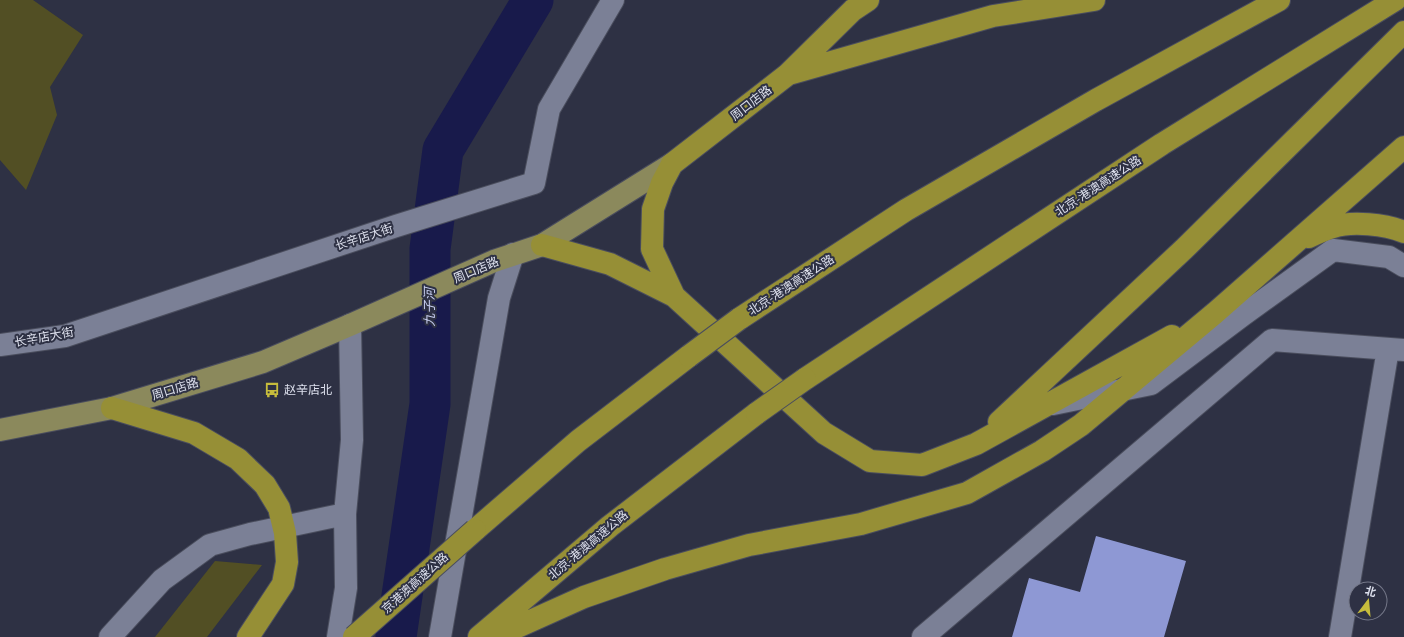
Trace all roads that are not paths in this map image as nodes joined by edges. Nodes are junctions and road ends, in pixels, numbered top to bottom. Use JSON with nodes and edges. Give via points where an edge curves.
{"nodes":[{"id":1,"x":613,"y":0,"type":"edge"},
{"id":2,"x":868,"y":0,"type":"edge"},
{"id":3,"x":1094,"y":0,"type":"edge"},
{"id":4,"x":1279,"y":0,"type":"edge"},
{"id":5,"x":1395,"y":0,"type":"edge"},
{"id":6,"x":1404,"y":32,"type":"edge"},
{"id":7,"x":786,"y":75,"type":"junction"},
{"id":8,"x":1404,"y":147,"type":"edge"},
{"id":9,"x":672,"y":164,"type":"junction"},
{"id":10,"x":1404,"y":232,"type":"edge"},
{"id":11,"x":1293,"y":243,"type":"junction"},
{"id":12,"x":542,"y":245,"type":"junction"},
{"id":13,"x":504,"y":258,"type":"junction"},
{"id":14,"x":1404,"y":266,"type":"edge"},
{"id":15,"x":674,"y":296,"type":"junction"},
{"id":16,"x":1215,"y":313,"type":"junction"},
{"id":17,"x":350,"y":325,"type":"junction"},
{"id":18,"x":0,"y":345,"type":"edge"},
{"id":19,"x":1396,"y":350,"type":"edge"},
{"id":20,"x":1124,"y":390,"type":"junction"},
{"id":21,"x":1046,"y":405,"type":"junction"},
{"id":22,"x":112,"y":408,"type":"junction"},
{"id":23,"x":0,"y":430,"type":"edge"},
{"id":24,"x":976,"y":444,"type":"junction"},
{"id":25,"x":344,"y":514,"type":"junction"},
{"id":26,"x":475,"y":530,"type":"joint"},
{"id":27,"x":110,"y":637,"type":"edge"},
{"id":28,"x":248,"y":637,"type":"edge"},
{"id":29,"x":338,"y":637,"type":"edge"},
{"id":30,"x":354,"y":637,"type":"edge"},
{"id":31,"x":440,"y":637,"type":"edge"},
{"id":32,"x":479,"y":637,"type":"edge"},
{"id":33,"x":495,"y":637,"type":"edge"},
{"id":34,"x":923,"y":637,"type":"edge"},
{"id":35,"x":1340,"y":637,"type":"edge"}],
"edges":[{"from":1,"to":18,"type":"street","name":"长辛店大街","via":[[548,109],[534,183],[65,336]]},
{"from":2,"to":7,"type":"highway","name":"周口店路","via":[[853,10]]},
{"from":3,"to":7,"type":"highway","via":[[992,16]]},
{"from":4,"to":26,"type":"highway","name":"北京-港澳高速公路","bridge":true,"via":[[1096,100],[906,210],[739,319],[578,441]]},
{"from":5,"to":32,"type":"highway","name":"北京-港澳高速公路","bridge":true,"via":[[1162,144],[805,379],[610,526]]},
{"from":6,"to":24,"type":"highway","via":[[1184,248]]},
{"from":7,"to":9,"type":"highway","name":"周口店路"},
{"from":8,"to":11,"type":"highway"},
{"from":9,"to":12,"type":"main road","name":"周口店路"},
{"from":9,"to":15,"type":"highway","via":[[653,209],[652,249]]},
{"from":10,"to":11,"type":"highway","via":[[1368,223],[1334,226]]},
{"from":11,"to":16,"type":"highway"},
{"from":12,"to":13,"type":"main road","name":"周口店路"},
{"from":12,"to":15,"type":"highway","via":[[610,264]]},
{"from":13,"to":17,"type":"main road","name":"周口店路"},
{"from":13,"to":31,"type":"street"},
{"from":14,"to":20,"type":"street","via":[[1389,257],[1333,250],[1151,384]]},
{"from":15,"to":24,"type":"highway","via":[[824,433],[870,461],[922,465]]},
{"from":16,"to":20,"type":"highway"},
{"from":16,"to":21,"type":"highway"},
{"from":17,"to":22,"type":"main road","name":"周口店路","via":[[263,362]]},
{"from":17,"to":25,"type":"street","via":[[352,440]]},
{"from":19,"to":34,"type":"street","via":[[1272,340]]},
{"from":19,"to":35,"type":"street"},
{"from":20,"to":21,"type":"street"},
{"from":20,"to":33,"type":"highway","via":[[1081,425],[1042,451],[967,493],[861,524],[749,545],[665,568],[584,597]]},
{"from":21,"to":24,"type":"highway"},
{"from":22,"to":23,"type":"main road","name":"周口店路"},
{"from":22,"to":28,"type":"highway","via":[[194,434],[238,459],[265,485],[279,508],[285,533],[287,562],[283,584]]},
{"from":25,"to":27,"type":"street","via":[[210,545],[162,580]]},
{"from":25,"to":29,"type":"street","via":[[346,588]]},
{"from":26,"to":30,"type":"highway","name":"京港澳高速公路","bridge":true}]}
